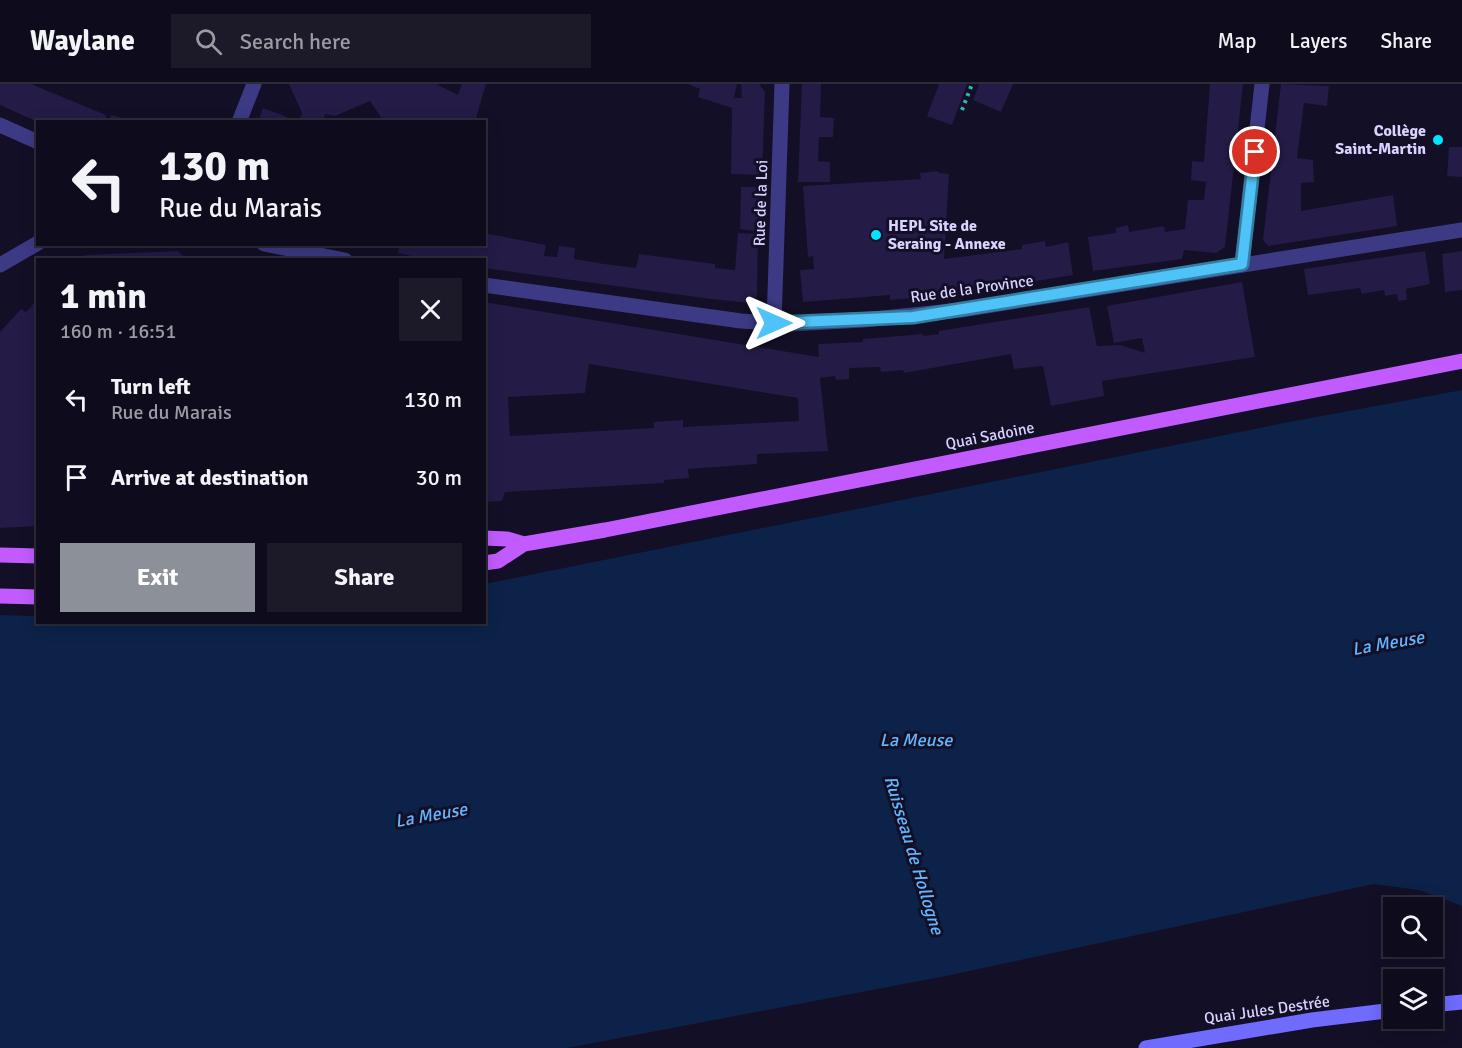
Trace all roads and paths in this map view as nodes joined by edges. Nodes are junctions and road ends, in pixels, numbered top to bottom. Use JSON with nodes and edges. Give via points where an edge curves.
{"nodes":[{"id":1,"x":254,"y":84,"type":"edge"},
{"id":2,"x":783,"y":84,"type":"edge"},
{"id":3,"x":972,"y":84,"type":"edge"},
{"id":4,"x":1262,"y":84,"type":"edge"},
{"id":5,"x":962,"y":110,"type":"dead end"},
{"id":6,"x":240,"y":120,"type":"edge"},
{"id":7,"x":0,"y":125,"type":"edge"},
{"id":8,"x":36,"y":141,"type":"edge"},
{"id":9,"x":1462,"y":230,"type":"edge"},
{"id":10,"x":36,"y":244,"type":"edge"},
{"id":11,"x":274,"y":246,"type":"edge"},
{"id":12,"x":335,"y":258,"type":"edge"},
{"id":13,"x":1242,"y":264,"type":"junction"},
{"id":14,"x":0,"y":265,"type":"edge"},
{"id":15,"x":486,"y":285,"type":"edge"},
{"id":16,"x":774,"y":323,"type":"junction"},
{"id":17,"x":1462,"y":361,"type":"edge"},
{"id":18,"x":486,"y":538,"type":"edge"},
{"id":19,"x":524,"y":544,"type":"junction"},
{"id":20,"x":0,"y":555,"type":"edge"},
{"id":21,"x":36,"y":556,"type":"edge"},
{"id":22,"x":486,"y":563,"type":"edge"},
{"id":23,"x":0,"y":596,"type":"edge"},
{"id":24,"x":36,"y":597,"type":"edge"},
{"id":25,"x":1462,"y":1002,"type":"edge"},
{"id":26,"x":1443,"y":1004,"type":"edge"},
{"id":27,"x":1383,"y":1011,"type":"edge"},
{"id":28,"x":1146,"y":1048,"type":"edge"}],
"edges":[{"from":1,"to":6,"type":"street"},
{"from":2,"to":16,"type":"street","name":"Rue de la Loi"},
{"from":3,"to":5,"type":"path"},
{"from":4,"to":13,"type":"street"},
{"from":7,"to":8,"type":"street"},
{"from":9,"to":13,"type":"street","name":"Rue de la Province"},
{"from":10,"to":14,"type":"street"},
{"from":11,"to":12,"type":"street"},
{"from":13,"to":16,"type":"street","name":"Rue de la Province","via":[[913,317]]},
{"from":15,"to":16,"type":"street","name":"Rue de la Province"},
{"from":17,"to":19,"type":"main road","name":"Quai Sadoine"},
{"from":18,"to":19,"type":"main road","name":"Quai Sadoine","via":[[507,538]]},
{"from":19,"to":22,"type":"main road","name":"Quai Sadoine","via":[[498,561]]},
{"from":20,"to":21,"type":"main road"},
{"from":23,"to":24,"type":"main road"},
{"from":25,"to":26,"type":"main road"},
{"from":27,"to":28,"type":"main road","name":"Quai Jules Destrée"}]}
